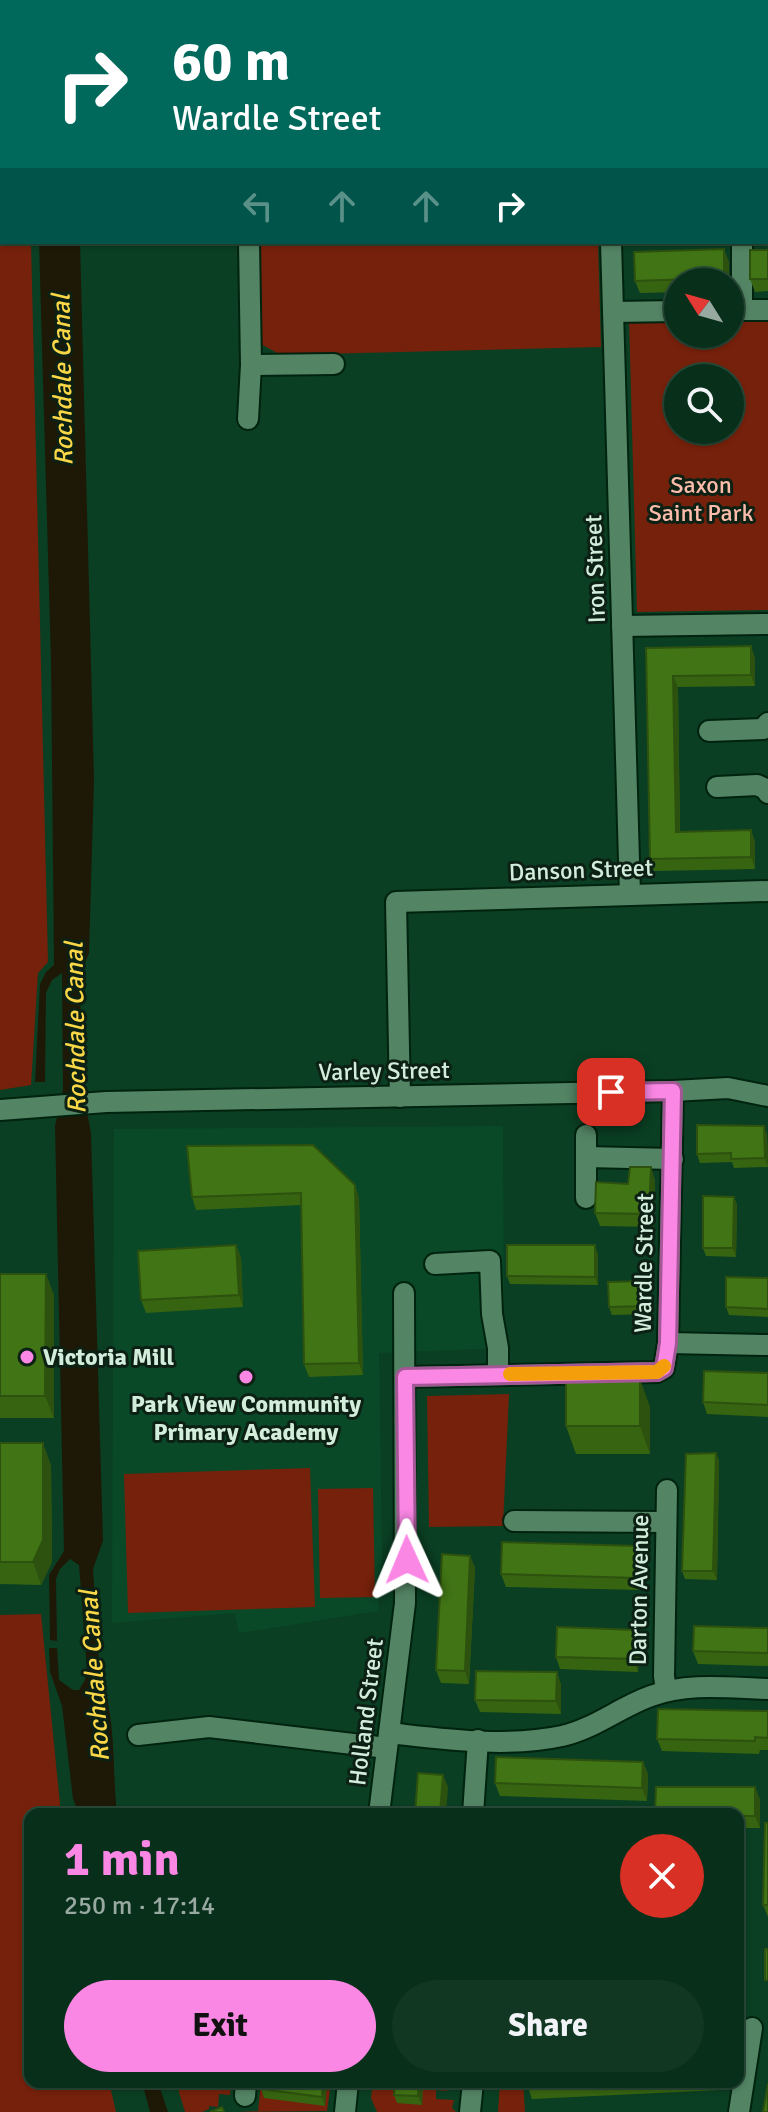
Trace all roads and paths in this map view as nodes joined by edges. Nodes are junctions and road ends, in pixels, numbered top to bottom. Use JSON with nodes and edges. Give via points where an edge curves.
{"nodes":[{"id":1,"x":249,"y":244,"type":"edge"},
{"id":2,"x":611,"y":244,"type":"edge"},
{"id":3,"x":742,"y":244,"type":"edge"},
{"id":4,"x":740,"y":268,"type":"edge"},
{"id":5,"x":744,"y":310,"type":"edge"},
{"id":6,"x":768,"y":310,"type":"edge"},
{"id":7,"x":664,"y":311,"type":"edge"},
{"id":8,"x":613,"y":312,"type":"junction"},
{"id":9,"x":334,"y":364,"type":"dead end"},
{"id":10,"x":251,"y":365,"type":"junction"},
{"id":11,"x":248,"y":419,"type":"dead end"},
{"id":12,"x":768,"y":624,"type":"edge"},
{"id":13,"x":622,"y":626,"type":"junction"},
{"id":14,"x":768,"y":723,"type":"edge"},
{"id":15,"x":709,"y":731,"type":"dead end"},
{"id":16,"x":717,"y":787,"type":"dead end"},
{"id":17,"x":768,"y":793,"type":"edge"},
{"id":18,"x":768,"y":891,"type":"edge"},
{"id":19,"x":630,"y":895,"type":"junction"},
{"id":20,"x":673,"y":1091,"type":"junction"},
{"id":21,"x":768,"y":1096,"type":"edge"},
{"id":22,"x":400,"y":1097,"type":"junction"},
{"id":23,"x":0,"y":1110,"type":"edge"},
{"id":24,"x":586,"y":1135,"type":"dead end"},
{"id":25,"x":586,"y":1157,"type":"junction"},
{"id":26,"x":673,"y":1159,"type":"junction"},
{"id":27,"x":586,"y":1198,"type":"dead end"},
{"id":28,"x":435,"y":1264,"type":"dead end"},
{"id":29,"x":404,"y":1293,"type":"dead end"},
{"id":30,"x":668,"y":1343,"type":"junction"},
{"id":31,"x":768,"y":1345,"type":"edge"},
{"id":32,"x":498,"y":1374,"type":"junction"},
{"id":33,"x":405,"y":1377,"type":"junction"},
{"id":34,"x":667,"y":1490,"type":"dead end"},
{"id":35,"x":514,"y":1521,"type":"dead end"},
{"id":36,"x":666,"y":1522,"type":"junction"},
{"id":37,"x":768,"y":1689,"type":"edge"},
{"id":38,"x":666,"y":1691,"type":"junction"},
{"id":39,"x":138,"y":1735,"type":"dead end"},
{"id":40,"x":388,"y":1740,"type":"junction"},
{"id":41,"x":478,"y":1740,"type":"junction"},
{"id":42,"x":380,"y":1808,"type":"edge"},
{"id":43,"x":473,"y":1808,"type":"edge"},
{"id":44,"x":753,"y":2028,"type":"edge"},
{"id":45,"x":744,"y":2087,"type":"edge"},
{"id":46,"x":347,"y":2088,"type":"edge"},
{"id":47,"x":472,"y":2088,"type":"edge"},
{"id":48,"x":744,"y":2088,"type":"edge"},
{"id":49,"x":345,"y":2112,"type":"edge"},
{"id":50,"x":470,"y":2112,"type":"edge"},
{"id":51,"x":739,"y":2112,"type":"edge"}],
"edges":[{"from":1,"to":10,"type":"street"},
{"from":2,"to":8,"type":"street","name":"Iron Street"},
{"from":3,"to":4,"type":"street"},
{"from":5,"to":6,"type":"street"},
{"from":7,"to":8,"type":"street"},
{"from":8,"to":13,"type":"street","name":"Iron Street"},
{"from":9,"to":10,"type":"street"},
{"from":10,"to":11,"type":"street"},
{"from":12,"to":13,"type":"street"},
{"from":13,"to":19,"type":"street","name":"Iron Street"},
{"from":14,"to":15,"type":"street","via":[[763,729]]},
{"from":16,"to":17,"type":"street","via":[[757,785]]},
{"from":18,"to":19,"type":"street","name":"Danson Street"},
{"from":19,"to":22,"type":"street","name":"Danson Street","via":[[396,902]]},
{"from":20,"to":21,"type":"street","name":"Varley Street","via":[[728,1088]]},
{"from":20,"to":22,"type":"street","name":"Varley Street"},
{"from":20,"to":26,"type":"street","name":"Wardle Street"},
{"from":22,"to":23,"type":"street","name":"Varley Street","via":[[106,1102]]},
{"from":24,"to":25,"type":"street"},
{"from":25,"to":26,"type":"street"},
{"from":25,"to":27,"type":"street"},
{"from":26,"to":30,"type":"street","name":"Wardle Street"},
{"from":28,"to":32,"type":"street","via":[[490,1261]]},
{"from":29,"to":33,"type":"street","name":"Holland Street"},
{"from":30,"to":31,"type":"street"},
{"from":30,"to":32,"type":"street","name":"Wardle Street","via":[[664,1368],[657,1372]]},
{"from":32,"to":33,"type":"street","name":"Wardle Street"},
{"from":33,"to":40,"type":"street","name":"Holland Street","via":[[405,1603]]},
{"from":34,"to":36,"type":"street","name":"Darton Avenue"},
{"from":35,"to":36,"type":"street"},
{"from":36,"to":38,"type":"street","name":"Darton Avenue"},
{"from":37,"to":38,"type":"street"},
{"from":38,"to":41,"type":"street","via":[[561,1737]]},
{"from":39,"to":40,"type":"street","via":[[209,1727]]},
{"from":40,"to":41,"type":"street"},
{"from":40,"to":42,"type":"street","name":"Holland Street"},
{"from":41,"to":43,"type":"street"},
{"from":44,"to":45,"type":"street"},
{"from":46,"to":49,"type":"street"},
{"from":47,"to":50,"type":"street"},
{"from":48,"to":51,"type":"street"}]}
